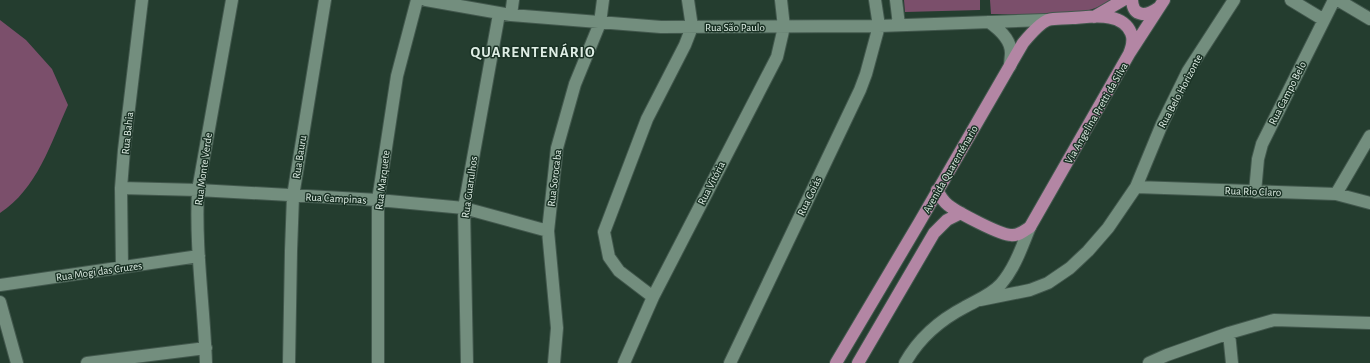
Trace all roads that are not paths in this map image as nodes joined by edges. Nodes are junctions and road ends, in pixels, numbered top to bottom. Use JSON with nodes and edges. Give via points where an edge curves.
{"nodes":[{"id":1,"x":142,"y":0,"type":"edge"},
{"id":2,"x":232,"y":0,"type":"edge"},
{"id":3,"x":325,"y":0,"type":"edge"},
{"id":4,"x":417,"y":0,"type":"edge"},
{"id":5,"x":426,"y":0,"type":"edge"},
{"id":6,"x":513,"y":0,"type":"edge"},
{"id":7,"x":603,"y":0,"type":"edge"},
{"id":8,"x":688,"y":0,"type":"edge"},
{"id":9,"x":781,"y":0,"type":"edge"},
{"id":10,"x":875,"y":0,"type":"edge"},
{"id":11,"x":896,"y":0,"type":"edge"},
{"id":12,"x":1123,"y":0,"type":"edge"},
{"id":13,"x":1132,"y":0,"type":"edge"},
{"id":14,"x":1234,"y":0,"type":"edge"},
{"id":15,"x":1292,"y":0,"type":"edge"},
{"id":16,"x":1334,"y":0,"type":"edge"},
{"id":17,"x":1338,"y":0,"type":"edge"},
{"id":18,"x":1161,"y":4,"type":"edge"},
{"id":19,"x":499,"y":14,"type":"junction"},
{"id":20,"x":511,"y":15,"type":"junction"},
{"id":21,"x":1094,"y":17,"type":"junction"},
{"id":22,"x":1370,"y":19,"type":"edge"},
{"id":23,"x":1046,"y":20,"type":"junction"},
{"id":24,"x":1324,"y":20,"type":"junction"},
{"id":25,"x":989,"y":22,"type":"junction"},
{"id":26,"x":600,"y":23,"type":"junction"},
{"id":27,"x":898,"y":25,"type":"junction"},
{"id":28,"x":879,"y":26,"type":"junction"},
{"id":29,"x":692,"y":27,"type":"junction"},
{"id":30,"x":784,"y":27,"type":"junction"},
{"id":31,"x":1129,"y":54,"type":"junction"},
{"id":32,"x":1010,"y":67,"type":"junction"},
{"id":33,"x":1370,"y":136,"type":"edge"},
{"id":34,"x":1136,"y":187,"type":"junction"},
{"id":35,"x":121,"y":188,"type":"junction"},
{"id":36,"x":198,"y":190,"type":"junction"},
{"id":37,"x":937,"y":190,"type":"junction"},
{"id":38,"x":1255,"y":192,"type":"junction"},
{"id":39,"x":1336,"y":194,"type":"junction"},
{"id":40,"x":293,"y":196,"type":"junction"},
{"id":41,"x":378,"y":200,"type":"junction"},
{"id":42,"x":1370,"y":204,"type":"edge"},
{"id":43,"x":464,"y":208,"type":"junction"},
{"id":44,"x":961,"y":213,"type":"junction"},
{"id":45,"x":1030,"y":227,"type":"junction"},
{"id":46,"x":548,"y":231,"type":"junction"},
{"id":47,"x":199,"y":256,"type":"junction"},
{"id":48,"x":122,"y":267,"type":"junction"},
{"id":49,"x":0,"y":285,"type":"edge"},
{"id":50,"x":653,"y":297,"type":"junction"},
{"id":51,"x":980,"y":300,"type":"junction"},
{"id":52,"x":0,"y":302,"type":"edge"},
{"id":53,"x":1370,"y":323,"type":"edge"},
{"id":54,"x":1229,"y":333,"type":"junction"},
{"id":55,"x":206,"y":348,"type":"junction"},
{"id":56,"x":17,"y":363,"type":"edge"},
{"id":57,"x":87,"y":363,"type":"edge"},
{"id":58,"x":206,"y":363,"type":"edge"},
{"id":59,"x":289,"y":363,"type":"edge"},
{"id":60,"x":378,"y":363,"type":"edge"},
{"id":61,"x":466,"y":363,"type":"edge"},
{"id":62,"x":554,"y":363,"type":"edge"},
{"id":63,"x":624,"y":363,"type":"edge"},
{"id":64,"x":730,"y":363,"type":"edge"},
{"id":65,"x":836,"y":363,"type":"edge"},
{"id":66,"x":858,"y":363,"type":"edge"},
{"id":67,"x":905,"y":363,"type":"edge"},
{"id":68,"x":1149,"y":363,"type":"edge"},
{"id":69,"x":1232,"y":363,"type":"edge"}],
"edges":[{"from":1,"to":35,"type":"street","name":"Rua Bahia"},
{"from":2,"to":36,"type":"street","name":"Rua Monte Verde"},
{"from":3,"to":40,"type":"street","name":"Rua Bauru"},
{"from":4,"to":41,"type":"street","name":"Rua Marquete","via":[[397,76]]},
{"from":5,"to":19,"type":"street","name":"Rua São Paulo"},
{"from":6,"to":20,"type":"street"},
{"from":7,"to":26,"type":"street","name":"Rua Sorocaba"},
{"from":8,"to":29,"type":"street"},
{"from":9,"to":30,"type":"street","name":"Rua Vitória"},
{"from":10,"to":28,"type":"street"},
{"from":11,"to":27,"type":"street"},
{"from":12,"to":21,"type":"main road"},
{"from":13,"to":18,"type":"main road","via":[[1134,9],[1141,14],[1149,14]]},
{"from":14,"to":34,"type":"street","name":"Rua Belo Horizonte","via":[[1188,71],[1162,124]]},
{"from":15,"to":24,"type":"street"},
{"from":16,"to":24,"type":"street","name":"Rua Campo Belo"},
{"from":17,"to":22,"type":"street"},
{"from":18,"to":31,"type":"main road","name":"Via Angelina Pretti da Silva"},
{"from":19,"to":20,"type":"street","name":"Rua São Paulo"},
{"from":19,"to":43,"type":"street","name":"Rua Guarulhos"},
{"from":20,"to":26,"type":"street","name":"Rua São Paulo"},
{"from":21,"to":23,"type":"main road"},
{"from":21,"to":31,"type":"main road","via":[[1113,19],[1127,26],[1132,40]]},
{"from":23,"to":25,"type":"street","name":"Rua São Paulo"},
{"from":23,"to":32,"type":"main road","name":"Avenida Quarenténario","via":[[1023,43]]},
{"from":24,"to":38,"type":"street","name":"Rua Campo Belo","via":[[1262,144]]},
{"from":25,"to":27,"type":"street","name":"Rua São Paulo"},
{"from":25,"to":32,"type":"street","via":[[1009,43]]},
{"from":26,"to":29,"type":"street","name":"Rua São Paulo"},
{"from":26,"to":46,"type":"street","name":"Rua Sorocaba","via":[[575,84],[557,148]]},
{"from":27,"to":28,"type":"street","name":"Rua São Paulo"},
{"from":28,"to":30,"type":"street","name":"Rua São Paulo"},
{"from":28,"to":64,"type":"street","name":"Rua Goiás","via":[[860,90]]},
{"from":29,"to":30,"type":"street","name":"Rua São Paulo"},
{"from":29,"to":50,"type":"street","via":[[648,119],[604,232],[609,257],[619,271]]},
{"from":30,"to":50,"type":"street","name":"Rua Vitória","via":[[777,57]]},
{"from":31,"to":45,"type":"main road","name":"Via Angelina Pretti da Silva"},
{"from":32,"to":37,"type":"main road","name":"Avenida Quarenténario"},
{"from":33,"to":39,"type":"street"},
{"from":34,"to":38,"type":"street","name":"Rua Rio Claro"},
{"from":34,"to":51,"type":"street","name":"Rua Belo Horizonte","via":[[1108,228],[1070,268],[1048,283],[1030,290]]},
{"from":35,"to":36,"type":"street","name":"Rua Campinas"},
{"from":35,"to":48,"type":"street","name":"Rua Bahia"},
{"from":36,"to":40,"type":"street","name":"Rua Campinas"},
{"from":36,"to":47,"type":"street","name":"Rua Monte Verde"},
{"from":37,"to":44,"type":"main road","via":[[943,200]]},
{"from":37,"to":65,"type":"main road","name":"Avenida Quarenténario"},
{"from":38,"to":39,"type":"street","name":"Rua Rio Claro"},
{"from":39,"to":42,"type":"street","name":"Rua Rio Claro"},
{"from":40,"to":41,"type":"street","name":"Rua Campinas"},
{"from":40,"to":59,"type":"street","name":"Rua Bauru"},
{"from":41,"to":43,"type":"street","name":"Rua Campinas"},
{"from":41,"to":60,"type":"street","name":"Rua Marquete"},
{"from":43,"to":46,"type":"street","name":"Rua Campinas"},
{"from":43,"to":61,"type":"street","name":"Rua Guarulhos"},
{"from":44,"to":45,"type":"main road","via":[[1010,235],[1021,233]]},
{"from":44,"to":66,"type":"main road","via":[[947,220],[934,233]]},
{"from":45,"to":51,"type":"street","via":[[1008,275],[1000,285]]},
{"from":46,"to":62,"type":"street","name":"Rua Sorocaba","via":[[557,328]]},
{"from":47,"to":48,"type":"street","name":"Rua Mogi das Cruzes"},
{"from":47,"to":55,"type":"street","name":"Rua Monte Verde"},
{"from":48,"to":49,"type":"street","name":"Rua Mogi das Cruzes"},
{"from":50,"to":63,"type":"street","name":"Rua Vitória"},
{"from":51,"to":67,"type":"street","via":[[929,331]]},
{"from":52,"to":56,"type":"street"},
{"from":53,"to":54,"type":"street","via":[[1274,320]]},
{"from":54,"to":68,"type":"street"},
{"from":54,"to":69,"type":"street"},
{"from":55,"to":57,"type":"street"},
{"from":55,"to":58,"type":"street","name":"Rua Monte Verde"}]}
